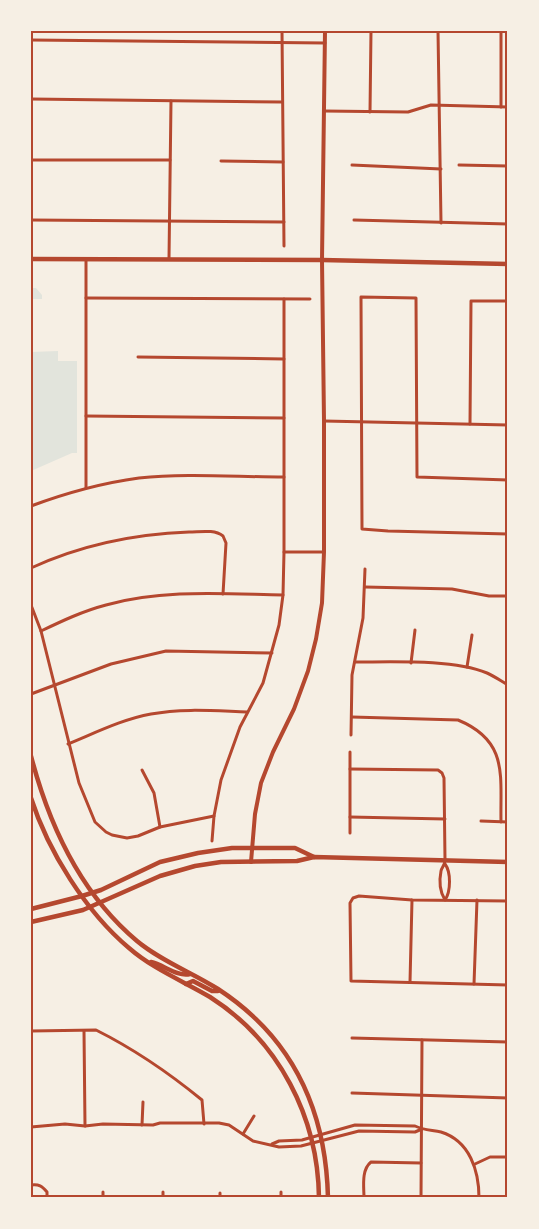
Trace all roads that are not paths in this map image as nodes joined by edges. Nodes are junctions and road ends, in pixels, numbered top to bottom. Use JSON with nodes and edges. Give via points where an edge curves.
{"nodes":[{"id":1,"x":282,"y":31,"type":"edge"},
{"id":2,"x":325,"y":31,"type":"edge"},
{"id":3,"x":371,"y":31,"type":"edge"},
{"id":4,"x":438,"y":31,"type":"edge"},
{"id":5,"x":501,"y":31,"type":"edge"},
{"id":6,"x":31,"y":40,"type":"edge"},
{"id":7,"x":282,"y":43,"type":"junction"},
{"id":8,"x":325,"y":43,"type":"junction"},
{"id":9,"x":31,"y":99,"type":"edge"},
{"id":10,"x":171,"y":100,"type":"junction"},
{"id":11,"x":282,"y":102,"type":"junction"},
{"id":12,"x":439,"y":105,"type":"junction"},
{"id":13,"x":501,"y":107,"type":"junction"},
{"id":14,"x":508,"y":107,"type":"edge"},
{"id":15,"x":324,"y":111,"type":"junction"},
{"id":16,"x":370,"y":112,"type":"junction"},
{"id":17,"x":31,"y":160,"type":"edge"},
{"id":18,"x":170,"y":160,"type":"junction"},
{"id":19,"x":221,"y":161,"type":"dead end"},
{"id":20,"x":283,"y":162,"type":"junction"},
{"id":21,"x":352,"y":165,"type":"dead end"},
{"id":22,"x":459,"y":165,"type":"dead end"},
{"id":23,"x":508,"y":166,"type":"edge"},
{"id":24,"x":441,"y":168,"type":"junction"},
{"id":25,"x":31,"y":220,"type":"edge"},
{"id":26,"x":354,"y":220,"type":"dead end"},
{"id":27,"x":170,"y":221,"type":"junction"},
{"id":28,"x":284,"y":222,"type":"junction"},
{"id":29,"x":441,"y":223,"type":"junction"},
{"id":30,"x":508,"y":224,"type":"edge"},
{"id":31,"x":284,"y":246,"type":"dead end"},
{"id":32,"x":31,"y":259,"type":"edge"},
{"id":33,"x":86,"y":259,"type":"junction"},
{"id":34,"x":169,"y":260,"type":"junction"},
{"id":35,"x":322,"y":260,"type":"junction"},
{"id":36,"x":508,"y":264,"type":"edge"},
{"id":37,"x":86,"y":298,"type":"junction"},
{"id":38,"x":284,"y":299,"type":"junction"},
{"id":39,"x":310,"y":299,"type":"dead end"},
{"id":40,"x":508,"y":301,"type":"edge"},
{"id":41,"x":138,"y":357,"type":"dead end"},
{"id":42,"x":284,"y":359,"type":"junction"},
{"id":43,"x":86,"y":416,"type":"junction"},
{"id":44,"x":284,"y":418,"type":"junction"},
{"id":45,"x":324,"y":421,"type":"junction"},
{"id":46,"x":361,"y":422,"type":"junction"},
{"id":47,"x":416,"y":423,"type":"junction"},
{"id":48,"x":470,"y":424,"type":"junction"},
{"id":49,"x":508,"y":425,"type":"edge"},
{"id":50,"x":284,"y":477,"type":"junction"},
{"id":51,"x":508,"y":480,"type":"edge"},
{"id":52,"x":86,"y":488,"type":"junction"},
{"id":53,"x":31,"y":506,"type":"edge"},
{"id":54,"x":508,"y":534,"type":"edge"},
{"id":55,"x":284,"y":552,"type":"junction"},
{"id":56,"x":324,"y":552,"type":"junction"},
{"id":57,"x":31,"y":568,"type":"edge"},
{"id":58,"x":365,"y":569,"type":"dead end"},
{"id":59,"x":365,"y":587,"type":"junction"},
{"id":60,"x":223,"y":594,"type":"junction"},
{"id":61,"x":283,"y":595,"type":"junction"},
{"id":62,"x":508,"y":596,"type":"edge"},
{"id":63,"x":31,"y":605,"type":"edge"},
{"id":64,"x":415,"y":630,"type":"dead end"},
{"id":65,"x":41,"y":631,"type":"junction"},
{"id":66,"x":472,"y":635,"type":"dead end"},
{"id":67,"x":272,"y":653,"type":"junction"},
{"id":68,"x":355,"y":662,"type":"junction"},
{"id":69,"x":411,"y":663,"type":"junction"},
{"id":70,"x":467,"y":667,"type":"junction"},
{"id":71,"x":55,"y":685,"type":"junction"},
{"id":72,"x":508,"y":685,"type":"edge"},
{"id":73,"x":31,"y":694,"type":"edge"},
{"id":74,"x":247,"y":712,"type":"junction"},
{"id":75,"x":352,"y":717,"type":"junction"},
{"id":76,"x":351,"y":735,"type":"dead end"},
{"id":77,"x":68,"y":744,"type":"junction"},
{"id":78,"x":350,"y":752,"type":"dead end"},
{"id":79,"x":31,"y":756,"type":"edge"},
{"id":80,"x":350,"y":768,"type":"junction"},
{"id":81,"x":142,"y":770,"type":"dead end"},
{"id":82,"x":31,"y":798,"type":"edge"},
{"id":83,"x":214,"y":816,"type":"junction"},
{"id":84,"x":350,"y":817,"type":"junction"},
{"id":85,"x":445,"y":819,"type":"junction"},
{"id":86,"x":481,"y":822,"type":"dead end"},
{"id":87,"x":501,"y":822,"type":"junction"},
{"id":88,"x":508,"y":822,"type":"edge"},
{"id":89,"x":160,"y":827,"type":"junction"},
{"id":90,"x":350,"y":833,"type":"dead end"},
{"id":91,"x":212,"y":841,"type":"dead end"},
{"id":92,"x":252,"y":848,"type":"junction"},
{"id":93,"x":314,"y":858,"type":"junction"},
{"id":94,"x":252,"y":862,"type":"junction"},
{"id":95,"x":445,"y":862,"type":"junction"},
{"id":96,"x":508,"y":862,"type":"edge"},
{"id":97,"x":93,"y":892,"type":"junction"},
{"id":98,"x":82,"y":896,"type":"junction"},
{"id":99,"x":412,"y":900,"type":"junction"},
{"id":100,"x":445,"y":900,"type":"junction"},
{"id":101,"x":477,"y":900,"type":"junction"},
{"id":102,"x":508,"y":901,"type":"edge"},
{"id":103,"x":101,"y":903,"type":"junction"},
{"id":104,"x":90,"y":908,"type":"junction"},
{"id":105,"x":31,"y":909,"type":"edge"},
{"id":106,"x":31,"y":922,"type":"edge"},
{"id":107,"x":148,"y":961,"type":"junction"},
{"id":108,"x":190,"y":974,"type":"junction"},
{"id":109,"x":410,"y":982,"type":"junction"},
{"id":110,"x":186,"y":984,"type":"junction"},
{"id":111,"x":474,"y":984,"type":"junction"},
{"id":112,"x":508,"y":985,"type":"edge"},
{"id":113,"x":220,"y":991,"type":"junction"},
{"id":114,"x":31,"y":1031,"type":"edge"},
{"id":115,"x":84,"y":1031,"type":"junction"},
{"id":116,"x":352,"y":1038,"type":"dead end"},
{"id":117,"x":422,"y":1040,"type":"junction"},
{"id":118,"x":508,"y":1042,"type":"edge"},
{"id":119,"x":352,"y":1093,"type":"dead end"},
{"id":120,"x":421,"y":1095,"type":"junction"},
{"id":121,"x":508,"y":1098,"type":"edge"},
{"id":122,"x":143,"y":1102,"type":"dead end"},
{"id":123,"x":254,"y":1116,"type":"dead end"},
{"id":124,"x":204,"y":1124,"type":"junction"},
{"id":125,"x":142,"y":1125,"type":"junction"},
{"id":126,"x":84,"y":1126,"type":"junction"},
{"id":127,"x":31,"y":1127,"type":"edge"},
{"id":128,"x":422,"y":1129,"type":"junction"},
{"id":129,"x":243,"y":1134,"type":"junction"},
{"id":130,"x":321,"y":1134,"type":"junction"},
{"id":131,"x":312,"y":1140,"type":"junction"},
{"id":132,"x":322,"y":1141,"type":"junction"},
{"id":133,"x":508,"y":1157,"type":"edge"},
{"id":134,"x":421,"y":1162,"type":"junction"},
{"id":135,"x":475,"y":1165,"type":"junction"},
{"id":136,"x":31,"y":1185,"type":"edge"},
{"id":137,"x":103,"y":1192,"type":"dead end"},
{"id":138,"x":163,"y":1192,"type":"dead end"},
{"id":139,"x":281,"y":1192,"type":"dead end"},
{"id":140,"x":47,"y":1198,"type":"edge"},
{"id":141,"x":103,"y":1198,"type":"edge"},
{"id":142,"x":163,"y":1198,"type":"edge"},
{"id":143,"x":281,"y":1198,"type":"edge"},
{"id":144,"x":319,"y":1198,"type":"edge"},
{"id":145,"x":328,"y":1198,"type":"edge"},
{"id":146,"x":364,"y":1198,"type":"edge"},
{"id":147,"x":421,"y":1198,"type":"edge"},
{"id":148,"x":479,"y":1198,"type":"edge"}],
"edges":[{"from":1,"to":7,"type":"street"},
{"from":2,"to":8,"type":"street"},
{"from":3,"to":16,"type":"street"},
{"from":4,"to":12,"type":"street"},
{"from":5,"to":13,"type":"street"},
{"from":6,"to":7,"type":"street"},
{"from":7,"to":8,"type":"street"},
{"from":7,"to":11,"type":"street"},
{"from":8,"to":15,"type":"street"},
{"from":9,"to":10,"type":"street"},
{"from":10,"to":11,"type":"street"},
{"from":10,"to":18,"type":"street"},
{"from":11,"to":20,"type":"street"},
{"from":12,"to":13,"type":"street"},
{"from":12,"to":16,"type":"street","via":[[408,112]]},
{"from":12,"to":24,"type":"street"},
{"from":13,"to":14,"type":"street"},
{"from":15,"to":16,"type":"street"},
{"from":15,"to":35,"type":"street"},
{"from":17,"to":18,"type":"street"},
{"from":18,"to":27,"type":"street"},
{"from":19,"to":20,"type":"street"},
{"from":20,"to":28,"type":"street"},
{"from":21,"to":24,"type":"street"},
{"from":22,"to":23,"type":"street"},
{"from":24,"to":29,"type":"street"},
{"from":25,"to":27,"type":"street"},
{"from":26,"to":29,"type":"street"},
{"from":27,"to":28,"type":"street"},
{"from":27,"to":34,"type":"street"},
{"from":28,"to":31,"type":"street"},
{"from":29,"to":30,"type":"street"},
{"from":32,"to":33,"type":"main road"},
{"from":33,"to":34,"type":"main road"},
{"from":33,"to":37,"type":"street"},
{"from":34,"to":35,"type":"main road"},
{"from":35,"to":36,"type":"main road"},
{"from":35,"to":45,"type":"street"},
{"from":37,"to":38,"type":"street"},
{"from":37,"to":43,"type":"street"},
{"from":38,"to":39,"type":"street"},
{"from":38,"to":42,"type":"street"},
{"from":40,"to":48,"type":"street","via":[[471,301]]},
{"from":41,"to":42,"type":"street"},
{"from":42,"to":44,"type":"street"},
{"from":43,"to":44,"type":"street"},
{"from":43,"to":52,"type":"street"},
{"from":44,"to":50,"type":"street"},
{"from":45,"to":46,"type":"street"},
{"from":45,"to":56,"type":"street"},
{"from":46,"to":47,"type":"street"},
{"from":46,"to":47,"type":"street","via":[[361,297],[416,298]]},
{"from":46,"to":54,"type":"street","via":[[362,529]]},
{"from":47,"to":48,"type":"street"},
{"from":47,"to":51,"type":"street","via":[[417,477]]},
{"from":48,"to":49,"type":"street"},
{"from":50,"to":52,"type":"street","via":[[167,476]]},
{"from":50,"to":55,"type":"street"},
{"from":52,"to":53,"type":"street"},
{"from":55,"to":56,"type":"street"},
{"from":55,"to":61,"type":"street"},
{"from":56,"to":92,"type":"street","via":[[322,603],[313,656],[261,783]]},
{"from":57,"to":60,"type":"street","via":[[55,557],[126,538],[214,532],[223,536],[226,543]]},
{"from":58,"to":59,"type":"street"},
{"from":59,"to":62,"type":"street","via":[[452,589]]},
{"from":59,"to":68,"type":"street"},
{"from":60,"to":61,"type":"street"},
{"from":60,"to":65,"type":"street","via":[[141,597],[106,605]]},
{"from":61,"to":67,"type":"street"},
{"from":63,"to":65,"type":"street"},
{"from":64,"to":69,"type":"street"},
{"from":65,"to":71,"type":"street"},
{"from":66,"to":70,"type":"street"},
{"from":67,"to":71,"type":"street","via":[[166,650],[111,664]]},
{"from":67,"to":74,"type":"street"},
{"from":68,"to":69,"type":"street"},
{"from":68,"to":75,"type":"street"},
{"from":69,"to":70,"type":"street"},
{"from":70,"to":72,"type":"street","via":[[488,673]]},
{"from":71,"to":73,"type":"street"},
{"from":71,"to":77,"type":"street"},
{"from":74,"to":77,"type":"street","via":[[151,714],[126,720]]},
{"from":74,"to":83,"type":"street","via":[[230,750]]},
{"from":75,"to":76,"type":"street"},
{"from":75,"to":87,"type":"street","via":[[458,720],[483,734],[494,747],[498,760]]},
{"from":77,"to":89,"type":"street","via":[[86,804],[101,828],[126,838]]},
{"from":78,"to":80,"type":"street"},
{"from":79,"to":97,"type":"main road","via":[[55,828]]},
{"from":80,"to":84,"type":"street"},
{"from":80,"to":85,"type":"street","via":[[438,770],[444,778]]},
{"from":81,"to":89,"type":"street","via":[[154,793]]},
{"from":82,"to":98,"type":"main road","via":[[50,841]]},
{"from":83,"to":89,"type":"street"},
{"from":83,"to":91,"type":"street"},
{"from":84,"to":85,"type":"street"},
{"from":84,"to":90,"type":"street"},
{"from":85,"to":95,"type":"street"},
{"from":86,"to":87,"type":"street"},
{"from":87,"to":88,"type":"street"},
{"from":92,"to":93,"type":"main road","via":[[295,848]]},
{"from":92,"to":94,"type":"street"},
{"from":92,"to":97,"type":"main road","via":[[209,851],[167,860]]},
{"from":93,"to":94,"type":"main road"},
{"from":93,"to":95,"type":"main road"},
{"from":94,"to":103,"type":"main road","via":[[212,863],[176,871]]},
{"from":95,"to":96,"type":"main road"},
{"from":95,"to":100,"type":"street","via":[[449,869]]},
{"from":95,"to":100,"type":"street","via":[[441,869],[441,894]]},
{"from":97,"to":98,"type":"main road"},
{"from":97,"to":103,"type":"main road"},
{"from":98,"to":104,"type":"main road"},
{"from":98,"to":105,"type":"main road"},
{"from":99,"to":100,"type":"street"},
{"from":99,"to":109,"type":"street"},
{"from":99,"to":109,"type":"street","via":[[359,896],[350,903],[351,980]]},
{"from":100,"to":101,"type":"street"},
{"from":101,"to":102,"type":"street"},
{"from":101,"to":111,"type":"street"},
{"from":103,"to":104,"type":"main road"},
{"from":103,"to":108,"type":"main road","via":[[136,940]]},
{"from":104,"to":106,"type":"main road"},
{"from":104,"to":107,"type":"main road","via":[[129,948]]},
{"from":107,"to":108,"type":"main road","via":[[176,973]]},
{"from":107,"to":110,"type":"main road"},
{"from":108,"to":113,"type":"main road"},
{"from":109,"to":111,"type":"street"},
{"from":110,"to":113,"type":"main road","via":[[193,981],[212,991]]},
{"from":110,"to":131,"type":"main road","via":[[238,1017],[266,1046],[291,1085]]},
{"from":111,"to":112,"type":"street"},
{"from":113,"to":130,"type":"main road","via":[[245,1010],[279,1045],[306,1090]]},
{"from":114,"to":115,"type":"street"},
{"from":115,"to":124,"type":"street","via":[[96,1030],[149,1060],[191,1091],[202,1100]]},
{"from":115,"to":126,"type":"street"},
{"from":116,"to":117,"type":"street"},
{"from":117,"to":118,"type":"street"},
{"from":117,"to":120,"type":"street"},
{"from":119,"to":120,"type":"street"},
{"from":120,"to":121,"type":"street"},
{"from":120,"to":128,"type":"street"},
{"from":122,"to":125,"type":"street"},
{"from":123,"to":129,"type":"street"},
{"from":124,"to":125,"type":"street"},
{"from":124,"to":129,"type":"street","via":[[229,1124]]},
{"from":125,"to":126,"type":"street"},
{"from":126,"to":127,"type":"street","via":[[42,1124]]},
{"from":128,"to":130,"type":"street","via":[[361,1124]]},
{"from":128,"to":132,"type":"street","via":[[415,1132],[359,1131]]},
{"from":128,"to":134,"type":"street"},
{"from":128,"to":135,"type":"street","via":[[452,1138]]},
{"from":129,"to":131,"type":"street","via":[[261,1144]]},
{"from":130,"to":131,"type":"street"},
{"from":130,"to":132,"type":"main road"},
{"from":131,"to":132,"type":"street"},
{"from":131,"to":144,"type":"main road"},
{"from":132,"to":145,"type":"main road"},
{"from":133,"to":135,"type":"street","via":[[490,1158]]},
{"from":134,"to":146,"type":"street","via":[[376,1161],[367,1165]]},
{"from":134,"to":147,"type":"street"},
{"from":135,"to":148,"type":"street"},
{"from":136,"to":140,"type":"street","via":[[44,1187]]},
{"from":137,"to":141,"type":"street"},
{"from":138,"to":142,"type":"street"},
{"from":139,"to":143,"type":"street"}]}
